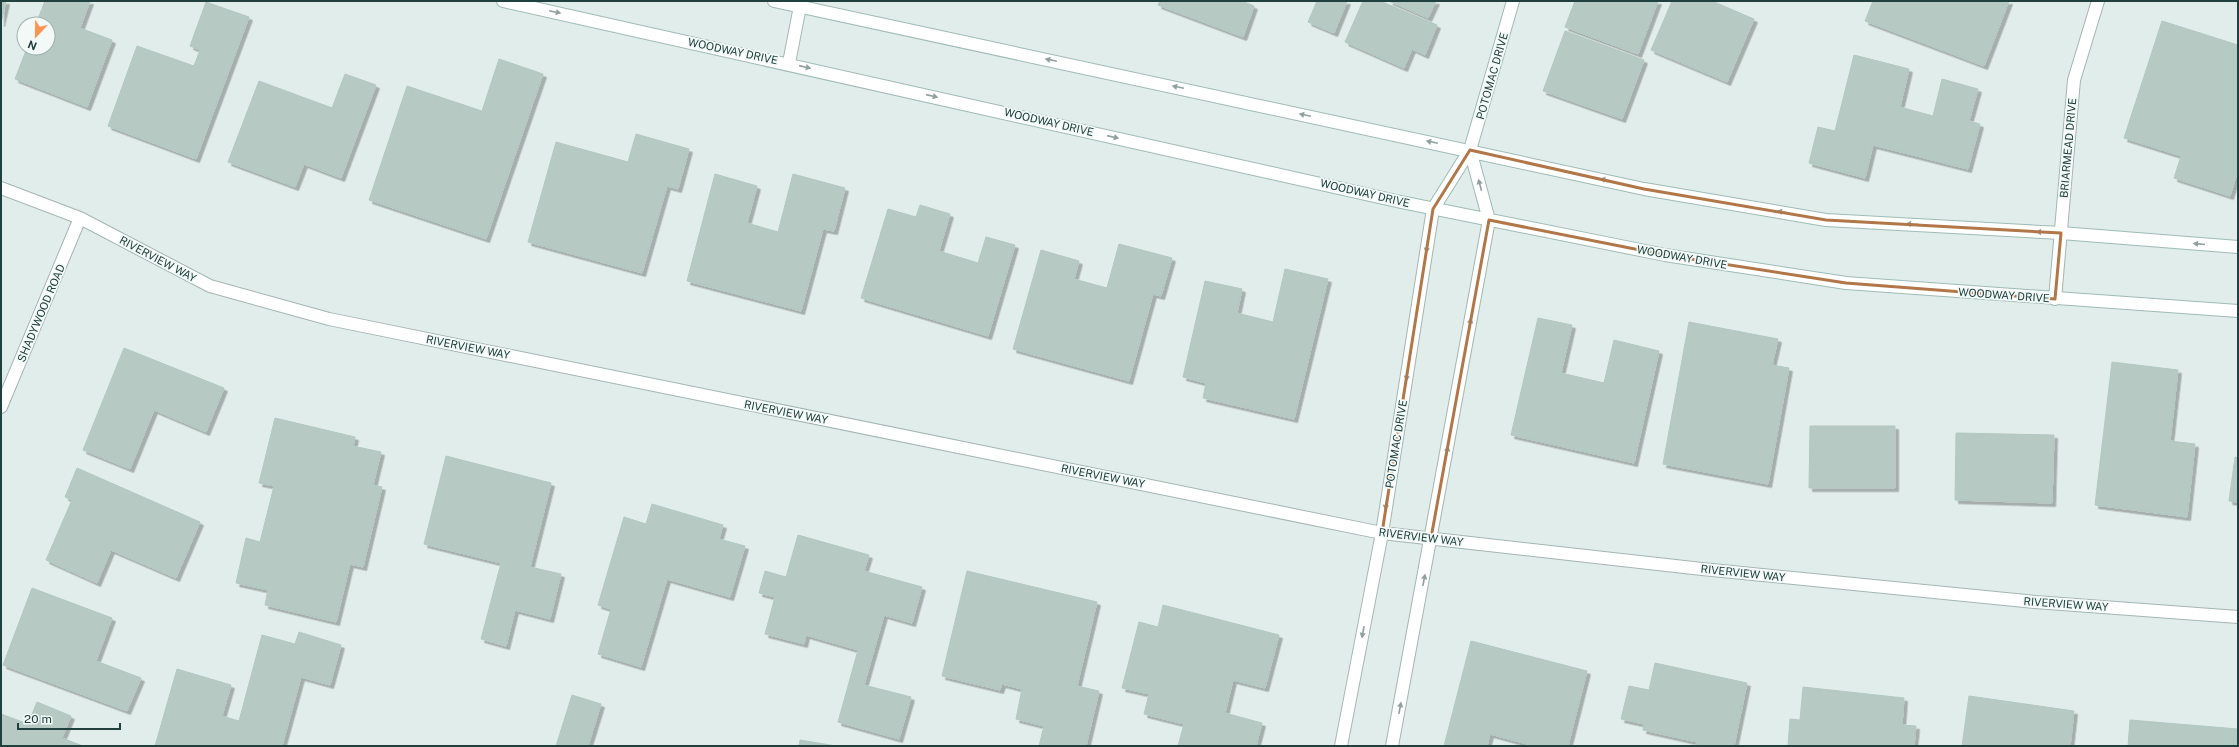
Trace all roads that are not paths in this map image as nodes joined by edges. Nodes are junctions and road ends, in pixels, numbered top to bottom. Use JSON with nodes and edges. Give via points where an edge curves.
{"nodes":[{"id":1,"x":503,"y":1,"type":"edge"},
{"id":2,"x":774,"y":1,"type":"edge"},
{"id":3,"x":1513,"y":1,"type":"edge"},
{"id":4,"x":2098,"y":1,"type":"edge"},
{"id":5,"x":800,"y":4,"type":"edge"},
{"id":6,"x":789,"y":63,"type":"junction"},
{"id":7,"x":1470,"y":150,"type":"junction"},
{"id":8,"x":1,"y":188,"type":"edge"},
{"id":9,"x":1433,"y":209,"type":"junction"},
{"id":10,"x":80,"y":218,"type":"junction"},
{"id":11,"x":1489,"y":220,"type":"junction"},
{"id":12,"x":2061,"y":233,"type":"junction"},
{"id":13,"x":2238,"y":248,"type":"edge"},
{"id":14,"x":2055,"y":299,"type":"junction"},
{"id":15,"x":2238,"y":311,"type":"edge"},
{"id":16,"x":1,"y":407,"type":"edge"},
{"id":17,"x":1382,"y":533,"type":"junction"},
{"id":18,"x":1431,"y":538,"type":"junction"},
{"id":19,"x":2238,"y":616,"type":"edge"},
{"id":20,"x":1341,"y":746,"type":"edge"},
{"id":21,"x":1392,"y":746,"type":"edge"}],
"edges":[{"from":1,"to":6,"type":"street","name":"WOODWAY DRIVE","one_way":true},
{"from":2,"to":5,"type":"street"},
{"from":3,"to":7,"type":"street","name":"POTOMAC DRIVE"},
{"from":4,"to":12,"type":"street","name":"BRIARMEAD DRIVE","via":[[2074,80]]},
{"from":5,"to":6,"type":"street"},
{"from":7,"to":5,"type":"street","one_way":true},
{"from":6,"to":9,"type":"street","name":"WOODWAY DRIVE","one_way":true},
{"from":7,"to":9,"type":"street","name":"POTOMAC DRIVE"},
{"from":11,"to":7,"type":"street","one_way":true},
{"from":12,"to":7,"type":"street","one_way":true,"via":[[1826,220],[1644,189]]},
{"from":8,"to":10,"type":"street","name":"RIVERVIEW WAY"},
{"from":9,"to":11,"type":"street","name":"WOODWAY DRIVE"},
{"from":9,"to":17,"type":"street","name":"POTOMAC DRIVE","one_way":true},
{"from":10,"to":16,"type":"street","name":"SHADYWOOD ROAD"},
{"from":10,"to":17,"type":"street","name":"RIVERVIEW WAY","via":[[210,286],[329,319]]},
{"from":11,"to":14,"type":"street","name":"WOODWAY DRIVE","via":[[1665,255],[1846,283]]},
{"from":18,"to":11,"type":"street","one_way":true},
{"from":13,"to":12,"type":"street","one_way":true},
{"from":12,"to":14,"type":"street","name":"BRIARMEAD DRIVE"},
{"from":14,"to":15,"type":"street","name":"WOODWAY DRIVE"},
{"from":17,"to":18,"type":"street","name":"RIVERVIEW WAY"},
{"from":17,"to":20,"type":"street","name":"POTOMAC DRIVE","one_way":true},
{"from":18,"to":19,"type":"street","name":"RIVERVIEW WAY","via":[[1702,569],[2027,601]]},
{"from":21,"to":18,"type":"street","one_way":true}]}
